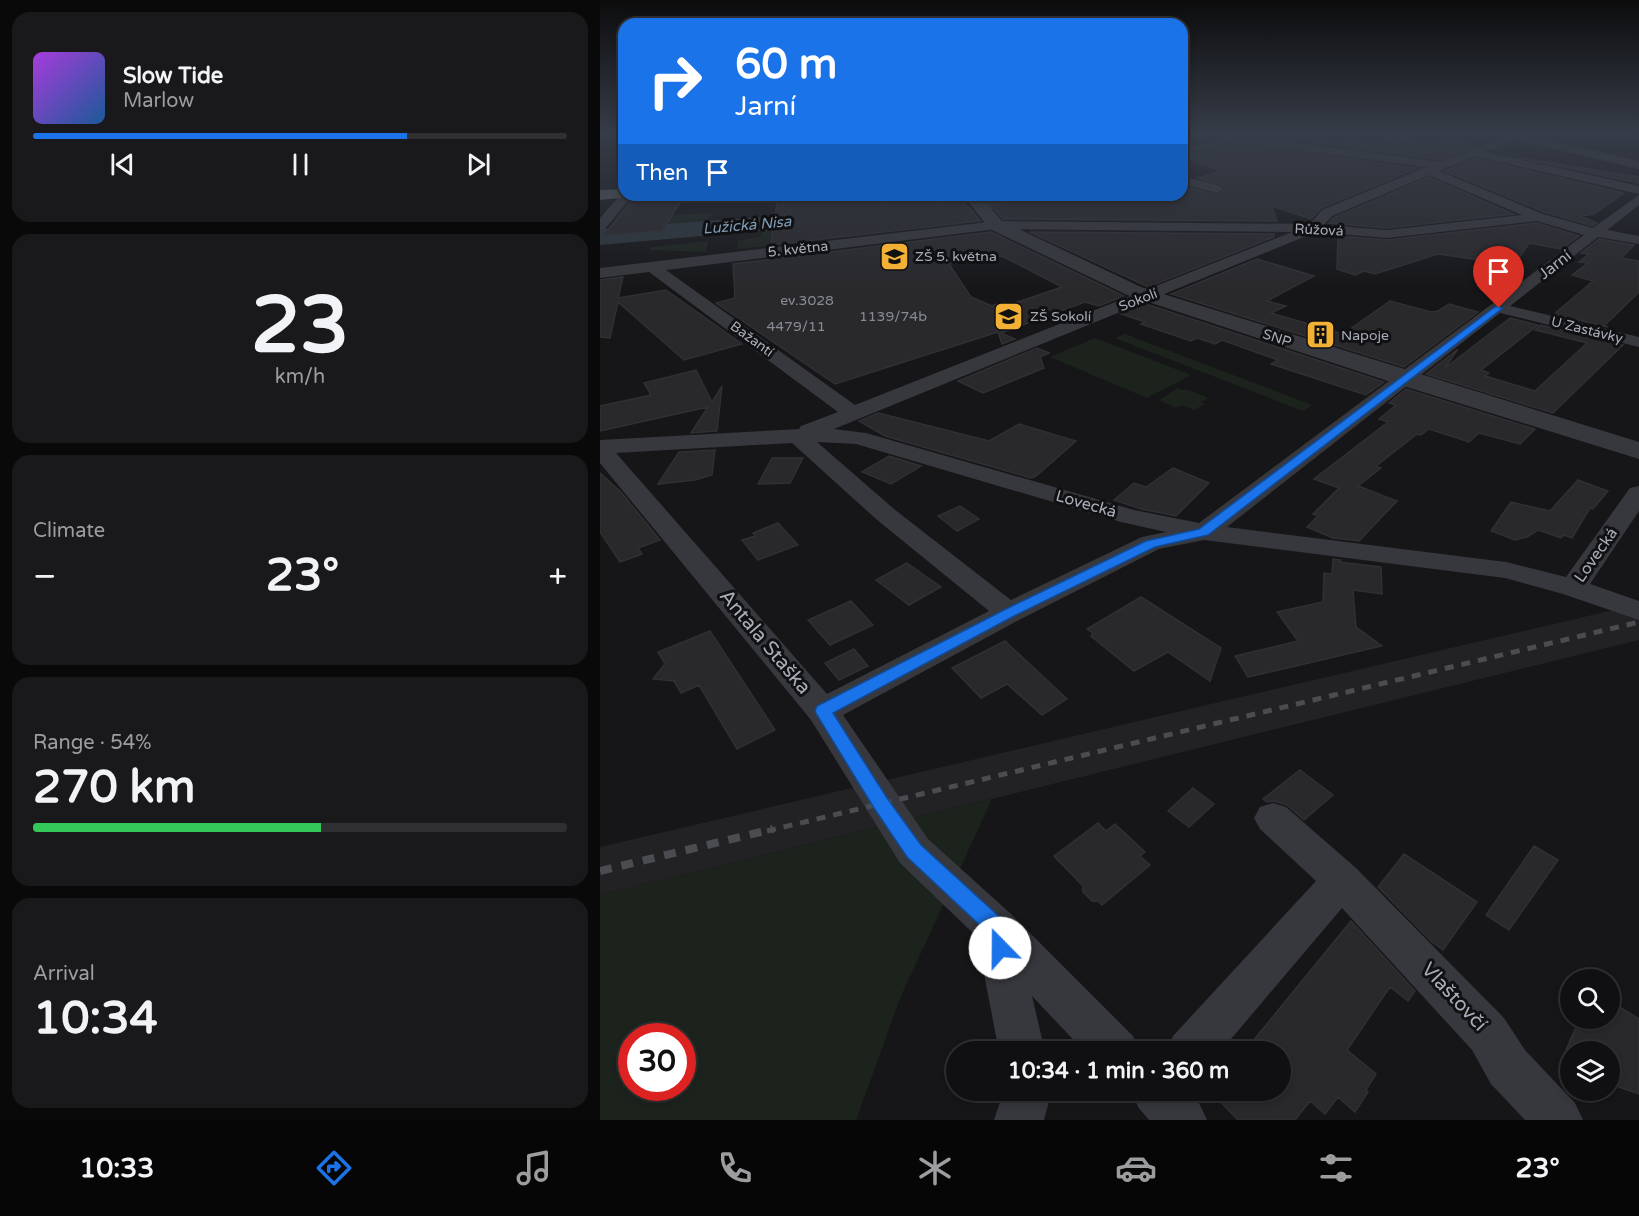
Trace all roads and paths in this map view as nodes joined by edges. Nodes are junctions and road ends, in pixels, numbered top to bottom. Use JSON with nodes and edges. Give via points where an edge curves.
{"nodes":[{"id":1,"x":1199,"y":184,"type":"edge"},
{"id":2,"x":1393,"y":184,"type":"edge"},
{"id":3,"x":1469,"y":184,"type":"edge"},
{"id":4,"x":1614,"y":184,"type":"edge"},
{"id":5,"x":1217,"y":189,"type":"dead end"},
{"id":6,"x":1639,"y":190,"type":"edge"},
{"id":7,"x":600,"y":195,"type":"edge"},
{"id":8,"x":618,"y":195,"type":"edge"},
{"id":9,"x":1639,"y":199,"type":"edge"},
{"id":10,"x":621,"y":201,"type":"edge"},
{"id":11,"x":976,"y":201,"type":"edge"},
{"id":12,"x":1538,"y":217,"type":"junction"},
{"id":13,"x":996,"y":225,"type":"junction"},
{"id":14,"x":600,"y":226,"type":"edge"},
{"id":15,"x":1314,"y":228,"type":"junction"},
{"id":16,"x":1596,"y":233,"type":"junction"},
{"id":17,"x":1639,"y":240,"type":"edge"},
{"id":18,"x":651,"y":266,"type":"junction"},
{"id":19,"x":600,"y":273,"type":"edge"},
{"id":20,"x":1149,"y":296,"type":"junction"},
{"id":21,"x":1499,"y":308,"type":"junction"},
{"id":22,"x":1639,"y":342,"type":"edge"},
{"id":23,"x":1406,"y":379,"type":"junction"},
{"id":24,"x":853,"y":413,"type":"junction"},
{"id":25,"x":797,"y":436,"type":"junction"},
{"id":26,"x":600,"y":448,"type":"edge"},
{"id":27,"x":1639,"y":451,"type":"edge"},
{"id":28,"x":1639,"y":493,"type":"edge"},
{"id":29,"x":1204,"y":532,"type":"junction"},
{"id":30,"x":1573,"y":588,"type":"junction"},
{"id":31,"x":1639,"y":611,"type":"edge"},
{"id":32,"x":1009,"y":613,"type":"junction"},
{"id":33,"x":823,"y":711,"type":"junction"},
{"id":34,"x":1273,"y":818,"type":"dead end"},
{"id":35,"x":1342,"y":880,"type":"junction"},
{"id":36,"x":996,"y":928,"type":"junction"},
{"id":37,"x":1020,"y":1041,"type":"edge"},
{"id":38,"x":1106,"y":1041,"type":"edge"},
{"id":39,"x":1199,"y":1041,"type":"edge"},
{"id":40,"x":1025,"y":1101,"type":"edge"},
{"id":41,"x":1165,"y":1101,"type":"edge"},
{"id":42,"x":1019,"y":1120,"type":"edge"},
{"id":43,"x":1182,"y":1120,"type":"edge"},
{"id":44,"x":1558,"y":1120,"type":"edge"}],
"edges":[{"from":1,"to":5,"type":"street"},
{"from":2,"to":15,"type":"street","name":"Sokolí","via":[[1327,213]]},
{"from":3,"to":12,"type":"street"},
{"from":4,"to":6,"type":"street"},
{"from":7,"to":8,"type":"main road"},
{"from":9,"to":16,"type":"street","name":"Jarní"},
{"from":10,"to":14,"type":"street"},
{"from":11,"to":13,"type":"street","name":"SNP"},
{"from":12,"to":15,"type":"street","name":"Růžová","via":[[1400,233]]},
{"from":12,"to":16,"type":"street","name":"Růžová"},
{"from":13,"to":15,"type":"street","name":"Růžová"},
{"from":13,"to":18,"type":"street","name":"5. května"},
{"from":13,"to":20,"type":"street","name":"SNP"},
{"from":15,"to":20,"type":"street","name":"Sokolí"},
{"from":16,"to":17,"type":"street","name":"Růžová"},
{"from":16,"to":21,"type":"street","name":"Jarní"},
{"from":18,"to":19,"type":"street","name":"5. května"},
{"from":18,"to":24,"type":"street","name":"Bažantí"},
{"from":20,"to":23,"type":"street","name":"SNP"},
{"from":20,"to":24,"type":"street","name":"Sokolí"},
{"from":21,"to":22,"type":"street","name":"U Zastávky"},
{"from":21,"to":23,"type":"street","name":"Jarní"},
{"from":23,"to":27,"type":"street","name":"SNP"},
{"from":23,"to":29,"type":"street","name":"Jarní"},
{"from":24,"to":25,"type":"street","name":"Sokolí"},
{"from":25,"to":26,"type":"street","name":"Lovecká"},
{"from":25,"to":29,"type":"street","name":"Lovecká","via":[[858,438],[1130,517]]},
{"from":25,"to":32,"type":"street","via":[[885,514]]},
{"from":26,"to":33,"type":"street","name":"Antala Staška"},
{"from":28,"to":30,"type":"street","name":"Lovecká"},
{"from":29,"to":30,"type":"street","name":"Lovecká","via":[[1506,570]]},
{"from":29,"to":32,"type":"street","name":"Jarní","via":[[1151,543]]},
{"from":30,"to":31,"type":"street","name":"Lovecká"},
{"from":32,"to":33,"type":"street","name":"Jarní"},
{"from":33,"to":36,"type":"street","name":"Antala Staška","via":[[914,851]]},
{"from":34,"to":35,"type":"street","name":"Vlaštovčí"},
{"from":35,"to":39,"type":"street"},
{"from":35,"to":44,"type":"street","name":"Vlaštovčí","via":[[1488,1034],[1508,1067]]},
{"from":36,"to":37,"type":"street"},
{"from":36,"to":38,"type":"street","name":"Antala Staška"},
{"from":40,"to":42,"type":"street"},
{"from":41,"to":43,"type":"street"}]}
